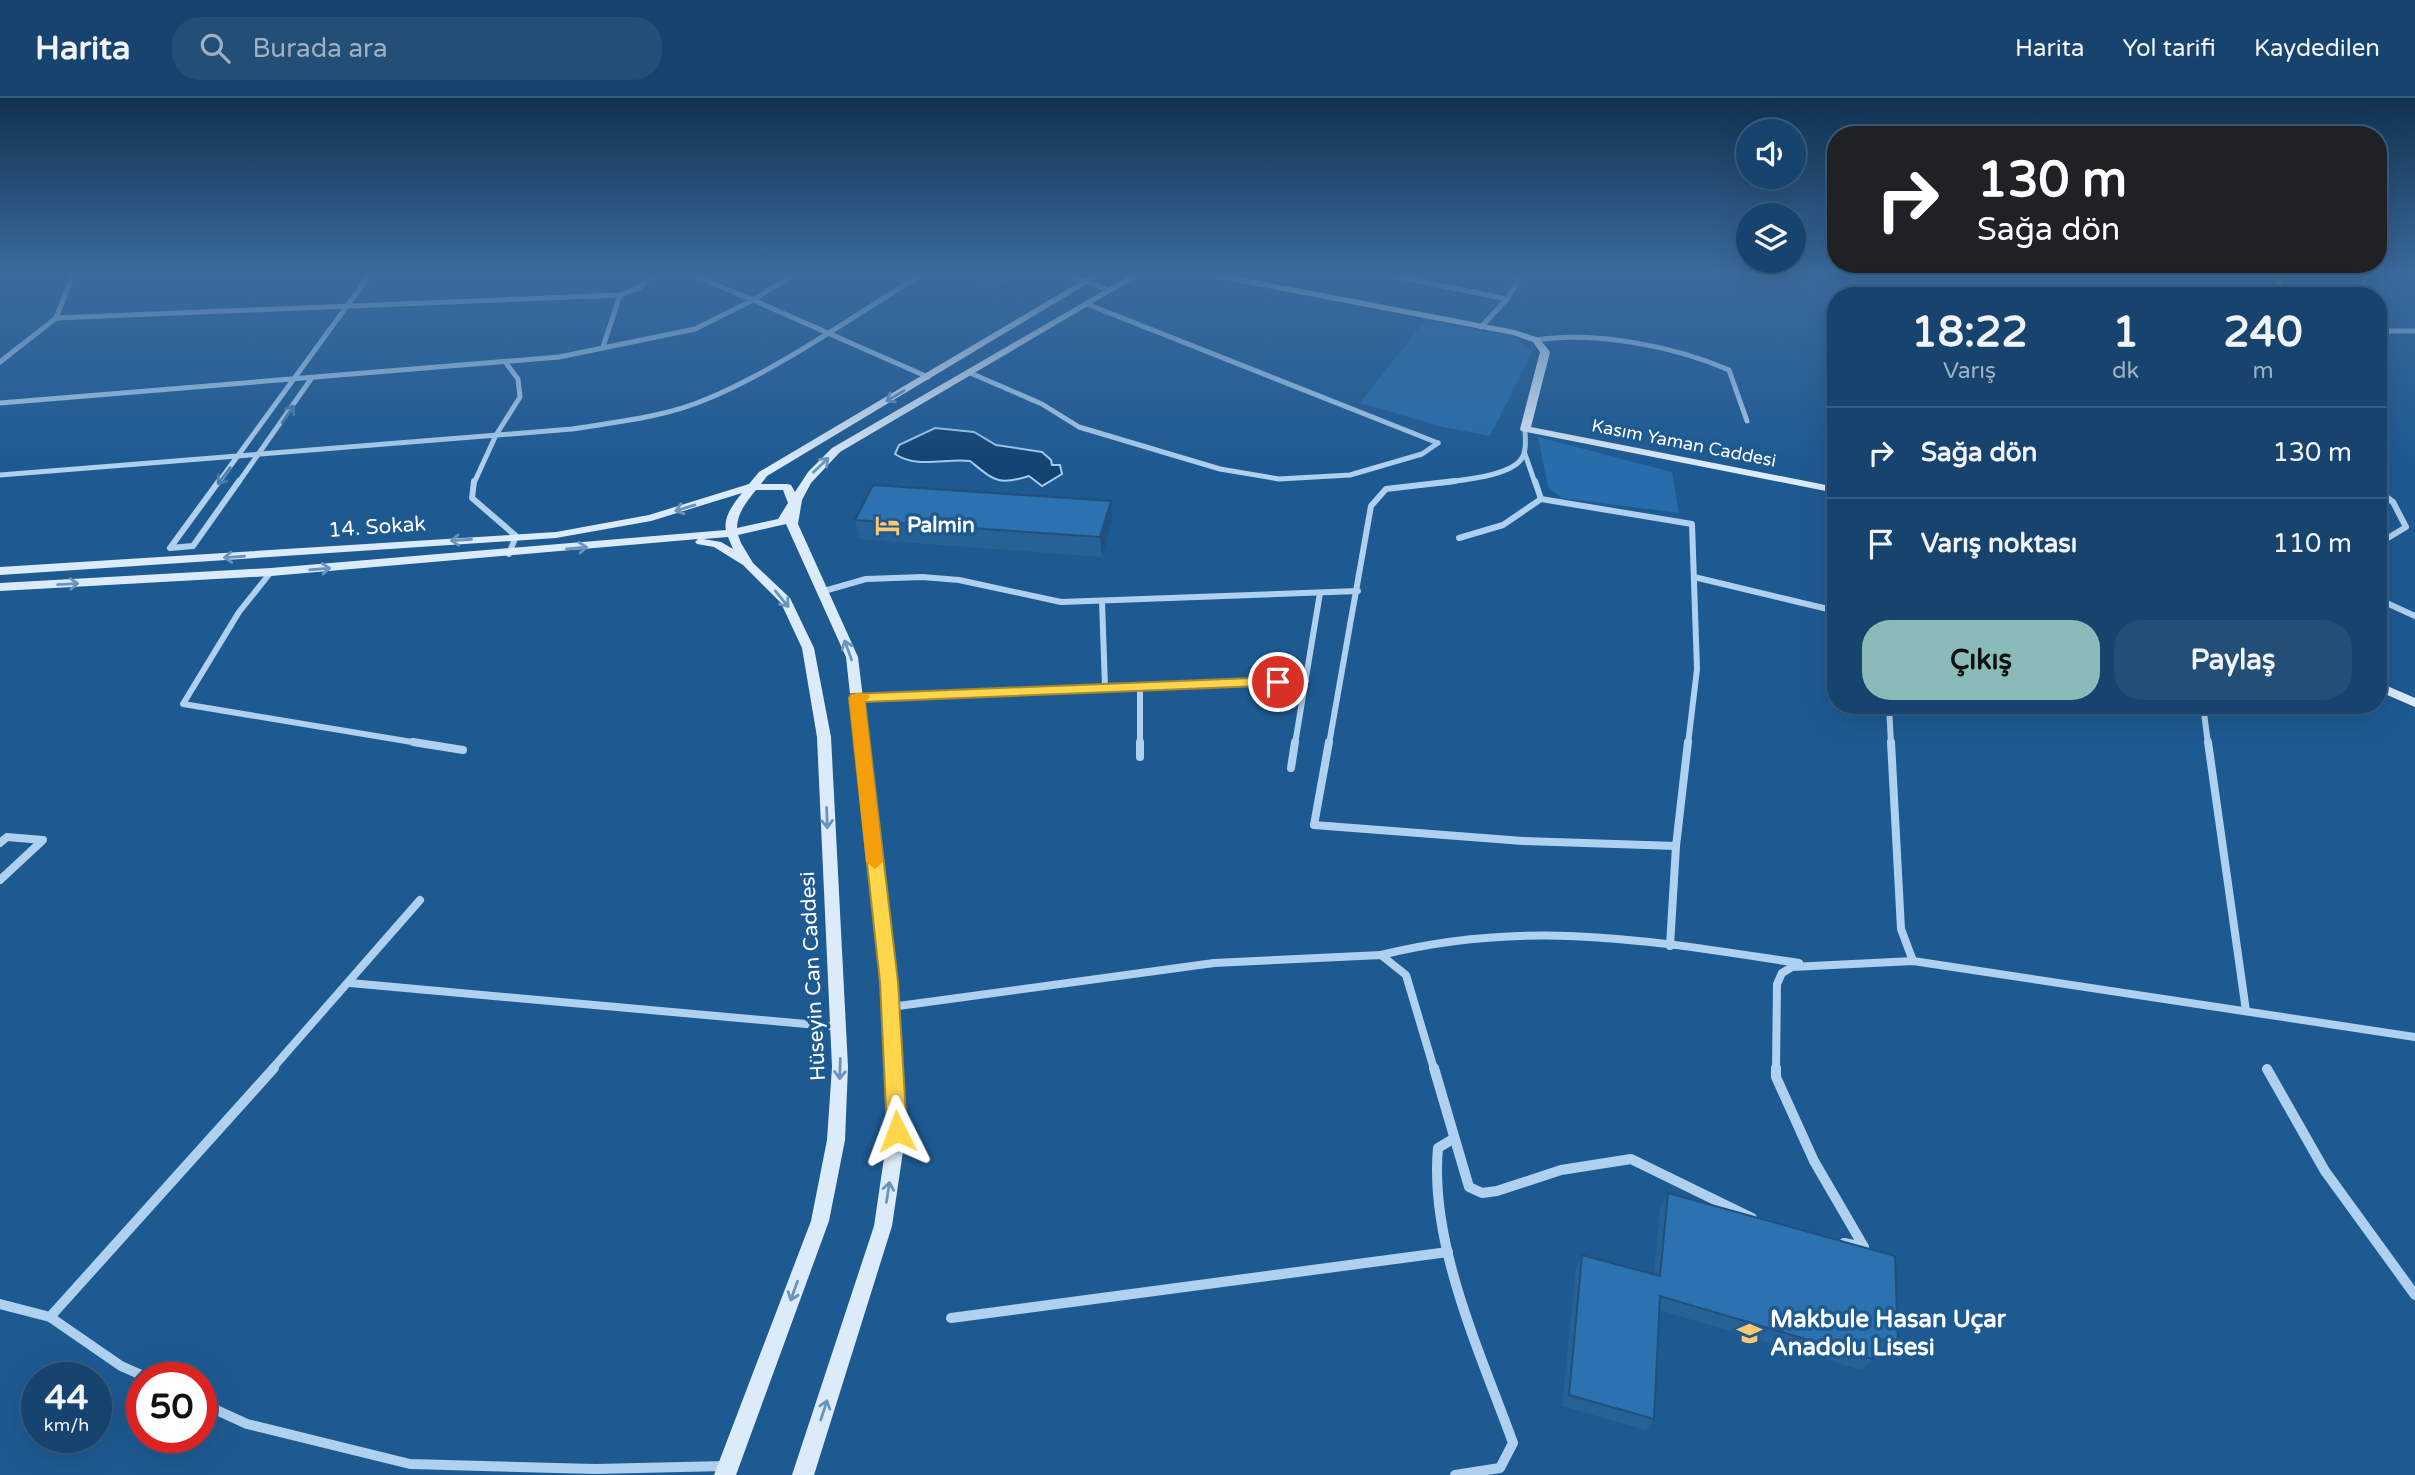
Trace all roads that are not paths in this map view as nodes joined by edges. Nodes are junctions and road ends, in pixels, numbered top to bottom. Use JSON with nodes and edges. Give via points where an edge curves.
{"nodes":[{"id":1,"x":31,"y":337,"type":"edge"},
{"id":2,"x":323,"y":337,"type":"edge"},
{"id":3,"x":606,"y":337,"type":"edge"},
{"id":4,"x":653,"y":337,"type":"edge"},
{"id":5,"x":816,"y":337,"type":"edge"},
{"id":6,"x":836,"y":337,"type":"edge"},
{"id":7,"x":994,"y":337,"type":"edge"},
{"id":8,"x":1029,"y":337,"type":"edge"},
{"id":9,"x":1171,"y":337,"type":"edge"},
{"id":10,"x":1524,"y":337,"type":"edge"},
{"id":11,"x":1555,"y":337,"type":"edge"},
{"id":12,"x":1583,"y":337,"type":"edge"},
{"id":13,"x":1536,"y":340,"type":"junction"},
{"id":14,"x":603,"y":347,"type":"junction"},
{"id":15,"x":0,"y":362,"type":"edge"},
{"id":16,"x":506,"y":363,"type":"junction"},
{"id":17,"x":968,"y":372,"type":"junction"},
{"id":18,"x":928,"y":377,"type":"junction"},
{"id":19,"x":312,"y":379,"type":"junction"},
{"id":20,"x":293,"y":381,"type":"junction"},
{"id":21,"x":0,"y":404,"type":"edge"},
{"id":22,"x":1746,"y":421,"type":"dead end"},
{"id":23,"x":1525,"y":429,"type":"junction"},
{"id":24,"x":496,"y":435,"type":"junction"},
{"id":25,"x":261,"y":453,"type":"junction"},
{"id":26,"x":239,"y":454,"type":"junction"},
{"id":27,"x":1525,"y":454,"type":"junction"},
{"id":28,"x":0,"y":475,"type":"edge"},
{"id":29,"x":750,"y":487,"type":"junction"},
{"id":30,"x":1827,"y":488,"type":"edge"},
{"id":31,"x":2387,"y":498,"type":"edge"},
{"id":32,"x":1541,"y":499,"type":"junction"},
{"id":33,"x":794,"y":503,"type":"junction"},
{"id":34,"x":731,"y":529,"type":"junction"},
{"id":35,"x":516,"y":536,"type":"junction"},
{"id":36,"x":1460,"y":538,"type":"dead end"},
{"id":37,"x":676,"y":539,"type":"junction"},
{"id":38,"x":2387,"y":540,"type":"edge"},
{"id":39,"x":509,"y":554,"type":"junction"},
{"id":40,"x":750,"y":565,"type":"junction"},
{"id":41,"x":0,"y":571,"type":"edge"},
{"id":42,"x":271,"y":572,"type":"junction"},
{"id":43,"x":1694,"y":577,"type":"junction"},
{"id":44,"x":0,"y":587,"type":"edge"},
{"id":45,"x":824,"y":591,"type":"junction"},
{"id":46,"x":1358,"y":591,"type":"junction"},
{"id":47,"x":1320,"y":593,"type":"junction"},
{"id":48,"x":1102,"y":601,"type":"junction"},
{"id":49,"x":2387,"y":603,"type":"edge"},
{"id":50,"x":1827,"y":609,"type":"edge"},
{"id":51,"x":2415,"y":616,"type":"edge"},
{"id":52,"x":1306,"y":681,"type":"junction"},
{"id":53,"x":1140,"y":686,"type":"junction"},
{"id":54,"x":1105,"y":687,"type":"junction"},
{"id":55,"x":2387,"y":690,"type":"edge"},
{"id":56,"x":857,"y":698,"type":"junction"},
{"id":57,"x":2415,"y":703,"type":"edge"},
{"id":58,"x":1889,"y":714,"type":"edge"},
{"id":59,"x":2204,"y":714,"type":"edge"},
{"id":60,"x":463,"y":750,"type":"dead end"},
{"id":61,"x":1140,"y":757,"type":"dead end"},
{"id":62,"x":1291,"y":768,"type":"dead end"},
{"id":63,"x":0,"y":843,"type":"edge"},
{"id":64,"x":1676,"y":846,"type":"junction"},
{"id":65,"x":0,"y":880,"type":"edge"},
{"id":66,"x":420,"y":900,"type":"dead end"},
{"id":67,"x":1670,"y":946,"type":"junction"},
{"id":68,"x":1381,"y":955,"type":"junction"},
{"id":69,"x":1913,"y":961,"type":"junction"},
{"id":70,"x":1807,"y":964,"type":"junction"},
{"id":71,"x":350,"y":983,"type":"junction"},
{"id":72,"x":891,"y":1007,"type":"junction"},
{"id":73,"x":2246,"y":1011,"type":"junction"},
{"id":74,"x":840,"y":1027,"type":"junction"},
{"id":75,"x":2415,"y":1037,"type":"edge"},
{"id":76,"x":2267,"y":1069,"type":"dead end"},
{"id":77,"x":1453,"y":1139,"type":"junction"},
{"id":78,"x":1758,"y":1221,"type":"edge"},
{"id":79,"x":1838,"y":1242,"type":"edge"},
{"id":80,"x":1448,"y":1252,"type":"junction"},
{"id":81,"x":2415,"y":1295,"type":"edge"},
{"id":82,"x":0,"y":1304,"type":"edge"},
{"id":83,"x":50,"y":1317,"type":"junction"},
{"id":84,"x":951,"y":1318,"type":"dead end"},
{"id":85,"x":126,"y":1368,"type":"edge"},
{"id":86,"x":217,"y":1410,"type":"edge"},
{"id":87,"x":727,"y":1470,"type":"edge"},
{"id":88,"x":803,"y":1475,"type":"edge"},
{"id":89,"x":1455,"y":1475,"type":"edge"}],
"edges":[{"from":1,"to":15,"type":"street"},
{"from":2,"to":20,"type":"street"},
{"from":3,"to":14,"type":"street"},
{"from":4,"to":14,"type":"street"},
{"from":5,"to":24,"type":"street","via":[[705,400],[650,416]]},
{"from":6,"to":18,"type":"street"},
{"from":7,"to":18,"type":"main road"},
{"from":8,"to":17,"type":"main road"},
{"from":9,"to":17,"type":"street","via":[[1438,443],[1422,454],[1350,475],[1279,479],[1220,469],[1079,427],[1042,404]]},
{"from":10,"to":13,"type":"main road"},
{"from":11,"to":13,"type":"street"},
{"from":12,"to":22,"type":"street","via":[[1704,359],[1729,370]]},
{"from":13,"to":23,"type":"main road","via":[[1545,352]]},
{"from":14,"to":16,"type":"street"},
{"from":16,"to":19,"type":"street"},
{"from":16,"to":24,"type":"street","via":[[518,379],[520,397]]},
{"from":33,"to":17,"type":"main road","one_way":true,"via":[[804,481],[836,450]]},
{"from":18,"to":29,"type":"main road","one_way":true,"via":[[763,474]]},
{"from":19,"to":20,"type":"street"},
{"from":25,"to":19,"type":"street","one_way":true},
{"from":20,"to":21,"type":"street"},
{"from":20,"to":26,"type":"street"},
{"from":23,"to":27,"type":"street"},
{"from":23,"to":30,"type":"main road","name":"Kasım Yaman Caddesi"},
{"from":24,"to":25,"type":"street"},
{"from":24,"to":35,"type":"street","via":[[474,480],[472,498]]},
{"from":25,"to":26,"type":"street"},
{"from":26,"to":25,"type":"street","one_way":true,"via":[[170,548],[193,546]]},
{"from":26,"to":28,"type":"street"},
{"from":27,"to":32,"type":"street"},
{"from":27,"to":46,"type":"street","via":[[1517,465],[1492,473],[1386,489],[1371,506]]},
{"from":29,"to":33,"type":"main road","via":[[787,487]]},
{"from":29,"to":34,"type":"main road","via":[[737,505]]},
{"from":29,"to":35,"type":"main road","name":"14. Sokak","one_way":true,"via":[[602,529]]},
{"from":31,"to":38,"type":"street","via":[[2406,527]]},
{"from":32,"to":36,"type":"street","via":[[1492,533]]},
{"from":32,"to":43,"type":"street","via":[[1692,524]]},
{"from":33,"to":34,"type":"main road","via":[[782,522]]},
{"from":33,"to":45,"type":"main road","via":[[792,524]]},
{"from":34,"to":37,"type":"main road"},
{"from":34,"to":40,"type":"main road","name":"Hüseyin Can Caddesi"},
{"from":35,"to":39,"type":"street"},
{"from":35,"to":41,"type":"main road","name":"14. Sokak","one_way":true},
{"from":39,"to":37,"type":"main road","name":"14. Sokak","one_way":true},
{"from":37,"to":40,"type":"main road","via":[[717,544]]},
{"from":42,"to":39,"type":"main road","name":"14. Sokak","one_way":true},
{"from":40,"to":74,"type":"main road","name":"Hüseyin Can Caddesi","one_way":true,"via":[[786,601],[808,648],[824,737]]},
{"from":44,"to":42,"type":"main road","name":"14. Sokak","one_way":true},
{"from":42,"to":60,"type":"street","via":[[239,612],[183,704]]},
{"from":43,"to":50,"type":"street"},
{"from":43,"to":64,"type":"street","via":[[1697,669]]},
{"from":45,"to":48,"type":"street","via":[[866,579],[922,577],[959,580],[1061,602]]},
{"from":56,"to":45,"type":"main road","one_way":true,"via":[[852,657]]},
{"from":46,"to":47,"type":"street"},
{"from":46,"to":64,"type":"street","via":[[1314,825],[1523,841]]},
{"from":47,"to":48,"type":"street"},
{"from":47,"to":52,"type":"street"},
{"from":48,"to":54,"type":"street"},
{"from":49,"to":51,"type":"street"},
{"from":52,"to":53,"type":"street"},
{"from":52,"to":62,"type":"street"},
{"from":53,"to":54,"type":"street"},
{"from":53,"to":61,"type":"street"},
{"from":54,"to":56,"type":"street"},
{"from":55,"to":57,"type":"main road"},
{"from":56,"to":72,"type":"main road"},
{"from":58,"to":69,"type":"street","via":[[1901,929]]},
{"from":59,"to":73,"type":"street"},
{"from":63,"to":65,"type":"street","via":[[7,837],[43,840]]},
{"from":64,"to":67,"type":"street"},
{"from":66,"to":71,"type":"street"},
{"from":67,"to":68,"type":"street","via":[[1526,931],[1424,941]]},
{"from":67,"to":70,"type":"street"},
{"from":68,"to":72,"type":"street","via":[[1214,964]]},
{"from":68,"to":77,"type":"street","via":[[1406,975]]},
{"from":69,"to":70,"type":"street"},
{"from":69,"to":73,"type":"street"},
{"from":70,"to":79,"type":"street","via":[[1782,973],[1777,984],[1776,1077],[1814,1161],[1864,1247]]},
{"from":71,"to":74,"type":"street"},
{"from":71,"to":83,"type":"street"},
{"from":88,"to":72,"type":"main road","one_way":true,"via":[[883,1226],[897,1131]]},
{"from":73,"to":75,"type":"street"},
{"from":74,"to":87,"type":"main road","name":"Hüseyin Can Caddesi","one_way":true,"via":[[836,1140],[820,1221]]},
{"from":76,"to":81,"type":"street","via":[[2325,1171]]},
{"from":77,"to":78,"type":"street","via":[[1469,1187],[1482,1193],[1561,1170],[1631,1159]]},
{"from":77,"to":80,"type":"street","via":[[1438,1148],[1433,1164]]},
{"from":80,"to":84,"type":"street"},
{"from":80,"to":89,"type":"street","via":[[1513,1443],[1500,1468]]},
{"from":82,"to":83,"type":"street"},
{"from":83,"to":85,"type":"street"},
{"from":86,"to":87,"type":"street","via":[[247,1424],[410,1464]]}]}
